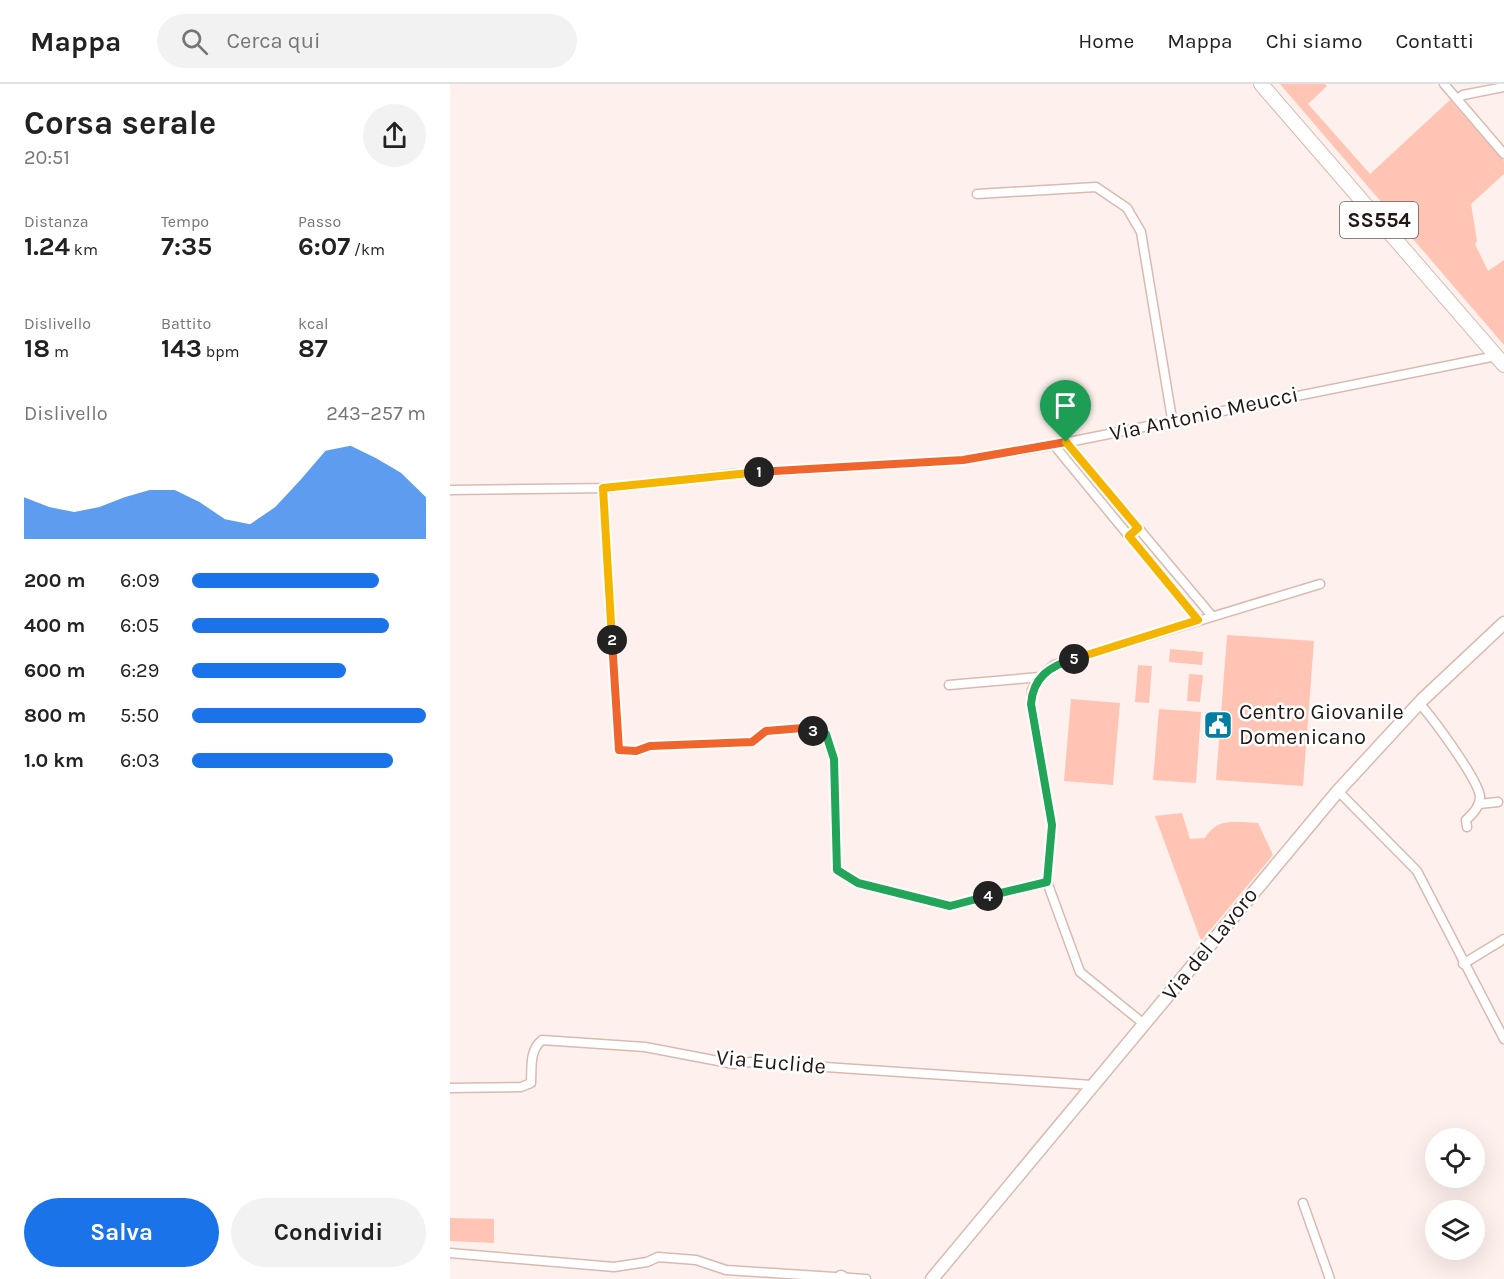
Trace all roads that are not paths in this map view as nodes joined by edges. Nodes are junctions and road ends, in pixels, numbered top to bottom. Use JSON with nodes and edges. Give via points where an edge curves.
{"nodes":[{"id":1,"x":1261,"y":84,"type":"edge"},
{"id":2,"x":1444,"y":84,"type":"edge"},
{"id":3,"x":1504,"y":87,"type":"edge"},
{"id":4,"x":1457,"y":99,"type":"junction"},
{"id":5,"x":1504,"y":154,"type":"edge"},
{"id":6,"x":977,"y":194,"type":"dead end"},
{"id":7,"x":1500,"y":361,"type":"edge"},
{"id":8,"x":1172,"y":419,"type":"junction"},
{"id":9,"x":1066,"y":442,"type":"junction"},
{"id":10,"x":1054,"y":445,"type":"junction"},
{"id":11,"x":603,"y":488,"type":"junction"},
{"id":12,"x":450,"y":490,"type":"edge"},
{"id":13,"x":1138,"y":528,"type":"junction"},
{"id":14,"x":1129,"y":536,"type":"junction"},
{"id":15,"x":1320,"y":584,"type":"dead end"},
{"id":16,"x":1212,"y":616,"type":"junction"},
{"id":17,"x":1198,"y":620,"type":"junction"},
{"id":18,"x":1504,"y":623,"type":"edge"},
{"id":19,"x":1040,"y":677,"type":"junction"},
{"id":20,"x":949,"y":685,"type":"dead end"},
{"id":21,"x":1419,"y":703,"type":"junction"},
{"id":22,"x":1338,"y":791,"type":"junction"},
{"id":23,"x":1498,"y":802,"type":"dead end"},
{"id":24,"x":1479,"y":804,"type":"junction"},
{"id":25,"x":1467,"y":827,"type":"dead end"},
{"id":26,"x":1047,"y":882,"type":"junction"},
{"id":27,"x":1504,"y":939,"type":"edge"},
{"id":28,"x":1463,"y":964,"type":"junction"},
{"id":29,"x":1144,"y":1024,"type":"junction"},
{"id":30,"x":1504,"y":1039,"type":"edge"},
{"id":31,"x":1092,"y":1085,"type":"junction"},
{"id":32,"x":450,"y":1088,"type":"edge"},
{"id":33,"x":1303,"y":1203,"type":"dead end"},
{"id":34,"x":450,"y":1252,"type":"edge"},
{"id":35,"x":842,"y":1278,"type":"edge"},
{"id":36,"x":866,"y":1279,"type":"edge"},
{"id":37,"x":932,"y":1279,"type":"edge"},
{"id":38,"x":1330,"y":1279,"type":"edge"}],
"edges":[{"from":1,"to":7,"type":"main road","number":"SS554"},
{"from":2,"to":4,"type":"street"},
{"from":3,"to":4,"type":"street"},
{"from":4,"to":5,"type":"street"},
{"from":6,"to":8,"type":"street","via":[[1096,187],[1126,208],[1141,231]]},
{"from":7,"to":8,"type":"street","name":"Via Antonio Meucci"},
{"from":8,"to":9,"type":"street","name":"Via Antonio Meucci"},
{"from":9,"to":10,"type":"street","name":"Via Antonio Meucci"},
{"from":9,"to":13,"type":"street"},
{"from":10,"to":11,"type":"street","name":"Via Antonio Meucci","via":[[963,460],[732,474]]},
{"from":10,"to":14,"type":"street"},
{"from":11,"to":12,"type":"street","name":"Via Antonio Meucci"},
{"from":11,"to":26,"type":"street","via":[[619,750],[752,742],[766,731],[803,728],[826,734],[834,759],[837,870],[858,883],[950,906]]},
{"from":13,"to":14,"type":"street"},
{"from":13,"to":16,"type":"street"},
{"from":14,"to":17,"type":"street"},
{"from":15,"to":16,"type":"street"},
{"from":16,"to":17,"type":"street"},
{"from":17,"to":19,"type":"street","via":[[1054,665]]},
{"from":18,"to":21,"type":"main road","name":"Via del Lavoro"},
{"from":19,"to":20,"type":"street"},
{"from":19,"to":26,"type":"street","via":[[1032,690],[1031,704],[1052,825]]},
{"from":21,"to":22,"type":"main road","name":"Via del Lavoro"},
{"from":21,"to":24,"type":"street","via":[[1474,780]]},
{"from":22,"to":28,"type":"street","via":[[1417,872]]},
{"from":22,"to":29,"type":"main road","name":"Via del Lavoro"},
{"from":23,"to":24,"type":"street"},
{"from":24,"to":25,"type":"street","via":[[1466,820]]},
{"from":26,"to":29,"type":"street","via":[[1080,972]]},
{"from":27,"to":28,"type":"street"},
{"from":28,"to":30,"type":"street"},
{"from":29,"to":31,"type":"main road","name":"Via del Lavoro"},
{"from":31,"to":32,"type":"street","name":"Via Euclide","via":[[734,1064],[645,1047],[542,1040],[532,1055],[531,1083],[521,1088]]},
{"from":31,"to":37,"type":"main road","name":"Via del Lavoro"},
{"from":33,"to":38,"type":"street"},
{"from":34,"to":35,"type":"street","via":[[614,1267],[658,1257],[696,1260],[726,1270]]},
{"from":35,"to":36,"type":"street"}]}
